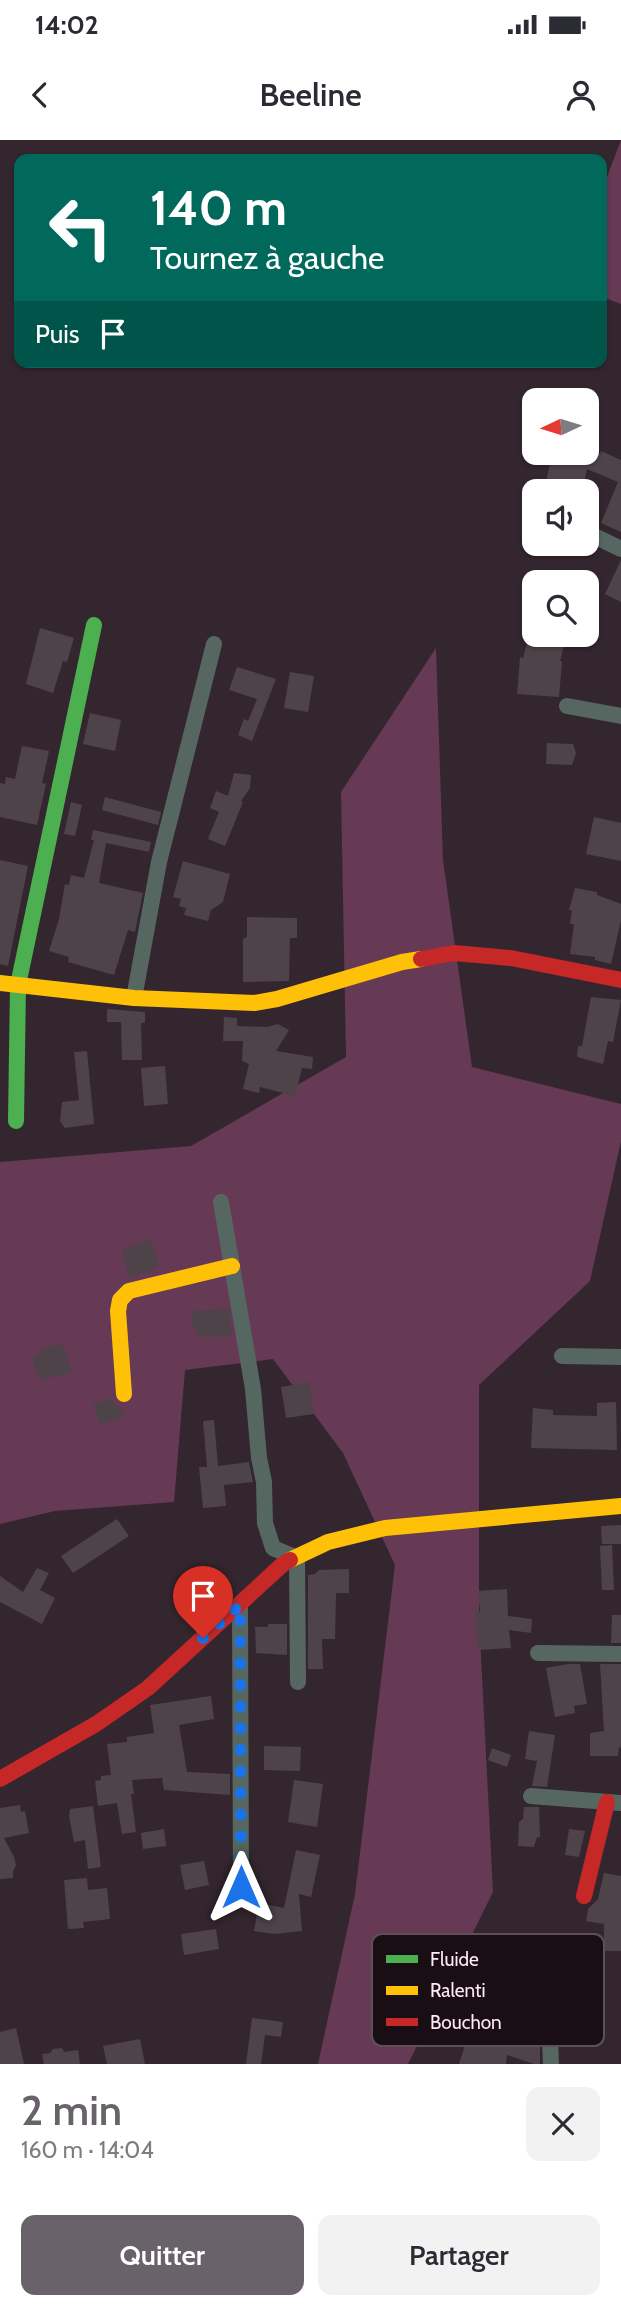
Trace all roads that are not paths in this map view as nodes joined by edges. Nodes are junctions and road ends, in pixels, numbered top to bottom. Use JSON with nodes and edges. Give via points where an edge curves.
{"nodes":[{"id":1,"x":599,"y":538,"type":"edge"},
{"id":2,"x":621,"y":549,"type":"edge"},
{"id":3,"x":94,"y":625,"type":"dead end"},
{"id":4,"x":214,"y":644,"type":"dead end"},
{"id":5,"x":567,"y":706,"type":"dead end"},
{"id":6,"x":621,"y":716,"type":"edge"},
{"id":7,"x":621,"y":980,"type":"edge"},
{"id":8,"x":0,"y":983,"type":"edge"},
{"id":9,"x":18,"y":985,"type":"junction"},
{"id":10,"x":134,"y":998,"type":"junction"},
{"id":11,"x":16,"y":1121,"type":"dead end"},
{"id":12,"x":221,"y":1202,"type":"dead end"},
{"id":13,"x":232,"y":1266,"type":"junction"},
{"id":14,"x":562,"y":1356,"type":"dead end"},
{"id":15,"x":621,"y":1357,"type":"edge"},
{"id":16,"x":124,"y":1394,"type":"dead end"},
{"id":17,"x":621,"y":1506,"type":"edge"},
{"id":18,"x":297,"y":1558,"type":"junction"},
{"id":19,"x":240,"y":1605,"type":"junction"},
{"id":20,"x":538,"y":1653,"type":"dead end"},
{"id":21,"x":621,"y":1654,"type":"edge"},
{"id":22,"x":298,"y":1682,"type":"dead end"},
{"id":23,"x":0,"y":1779,"type":"edge"},
{"id":24,"x":531,"y":1796,"type":"dead end"},
{"id":25,"x":614,"y":1802,"type":"edge"},
{"id":26,"x":241,"y":1887,"type":"dead end"},
{"id":27,"x":584,"y":1896,"type":"dead end"},
{"id":28,"x":550,"y":2046,"type":"edge"},
{"id":29,"x":551,"y":2064,"type":"edge"}],
"edges":[{"from":1,"to":2,"type":"street"},
{"from":3,"to":9,"type":"street"},
{"from":4,"to":10,"type":"street","via":[[159,862]]},
{"from":5,"to":6,"type":"street"},
{"from":7,"to":10,"type":"street","via":[[512,958],[454,953],[402,962],[254,1003]]},
{"from":8,"to":9,"type":"street"},
{"from":9,"to":10,"type":"street"},
{"from":9,"to":11,"type":"street"},
{"from":12,"to":13,"type":"street"},
{"from":13,"to":16,"type":"street","via":[[130,1291],[120,1300]]},
{"from":13,"to":18,"type":"street","via":[[253,1389],[265,1523],[273,1548]]},
{"from":14,"to":15,"type":"street"},
{"from":17,"to":18,"type":"street","via":[[385,1528],[328,1542]]},
{"from":18,"to":19,"type":"street","via":[[283,1564]]},
{"from":18,"to":22,"type":"street"},
{"from":19,"to":23,"type":"street","via":[[148,1688]]},
{"from":19,"to":26,"type":"street"},
{"from":20,"to":21,"type":"street"},
{"from":24,"to":25,"type":"street"},
{"from":25,"to":27,"type":"street"},
{"from":28,"to":29,"type":"street"}]}
